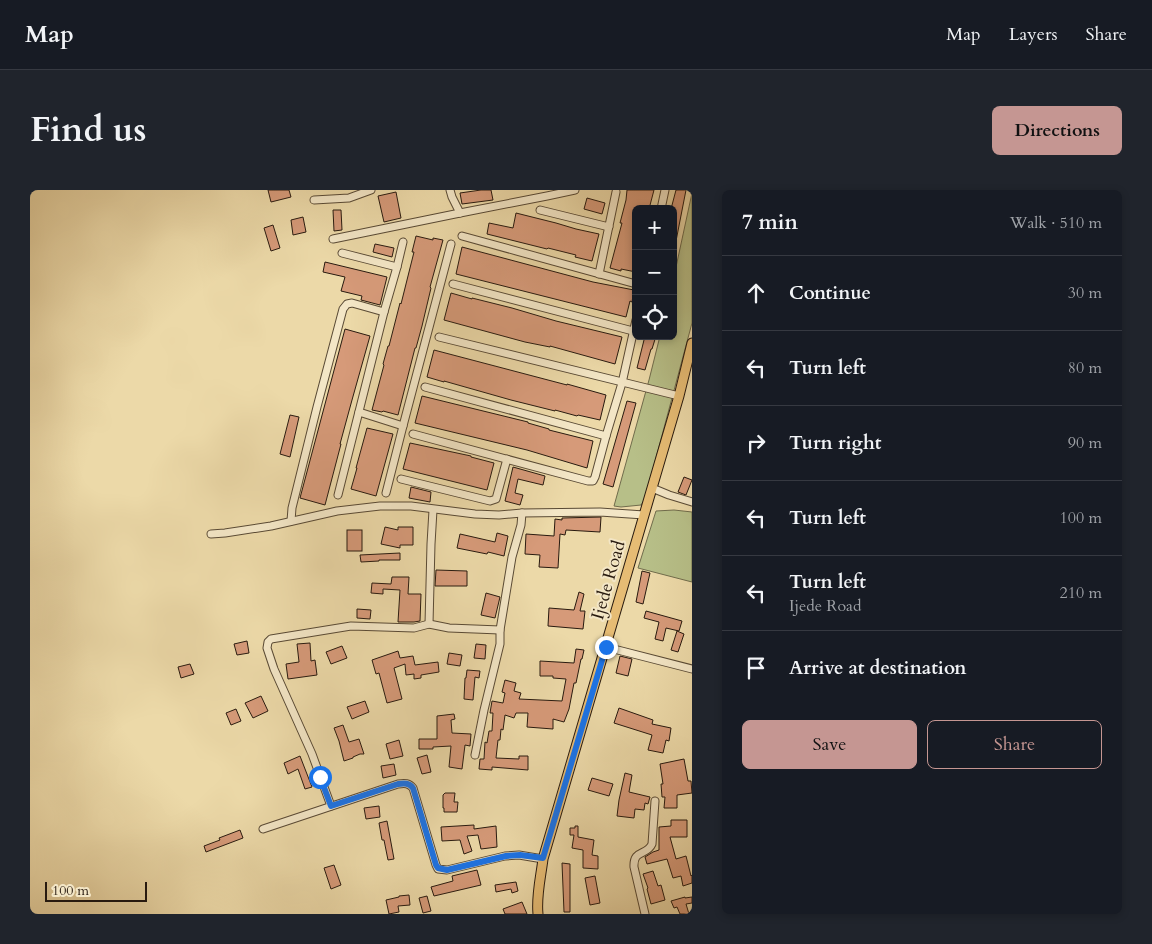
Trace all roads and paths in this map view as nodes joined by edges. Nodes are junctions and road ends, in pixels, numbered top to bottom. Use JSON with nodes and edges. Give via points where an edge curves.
{"nodes":[{"id":1,"x":371,"y":190,"type":"edge"},
{"id":2,"x":450,"y":190,"type":"edge"},
{"id":3,"x":542,"y":190,"type":"edge"},
{"id":4,"x":575,"y":190,"type":"edge"},
{"id":5,"x":665,"y":190,"type":"edge"},
{"id":6,"x":616,"y":192,"type":"dead end"},
{"id":7,"x":547,"y":196,"type":"junction"},
{"id":8,"x":314,"y":200,"type":"dead end"},
{"id":9,"x":662,"y":205,"type":"edge"},
{"id":10,"x":540,"y":210,"type":"dead end"},
{"id":11,"x":460,"y":213,"type":"junction"},
{"id":12,"x":609,"y":227,"type":"junction"},
{"id":13,"x":462,"y":236,"type":"dead end"},
{"id":14,"x":333,"y":239,"type":"dead end"},
{"id":15,"x":403,"y":242,"type":"dead end"},
{"id":16,"x":451,"y":244,"type":"dead end"},
{"id":17,"x":342,"y":253,"type":"dead end"},
{"id":18,"x":398,"y":267,"type":"junction"},
{"id":19,"x":599,"y":274,"type":"junction"},
{"id":20,"x":632,"y":283,"type":"edge"},
{"id":21,"x":453,"y":284,"type":"dead end"},
{"id":22,"x":384,"y":312,"type":"junction"},
{"id":23,"x":632,"y":331,"type":"edge"},
{"id":24,"x":632,"y":336,"type":"edge"},
{"id":25,"x":439,"y":337,"type":"dead end"},
{"id":26,"x":692,"y":343,"type":"edge"},
{"id":27,"x":622,"y":383,"type":"junction"},
{"id":28,"x":425,"y":387,"type":"dead end"},
{"id":29,"x":678,"y":396,"type":"junction"},
{"id":30,"x":359,"y":412,"type":"junction"},
{"id":31,"x":403,"y":426,"type":"junction"},
{"id":32,"x":413,"y":434,"type":"dead end"},
{"id":33,"x":606,"y":436,"type":"junction"},
{"id":34,"x":507,"y":459,"type":"junction"},
{"id":35,"x":401,"y":479,"type":"dead end"},
{"id":36,"x":652,"y":488,"type":"junction"},
{"id":37,"x":386,"y":493,"type":"dead end"},
{"id":38,"x":338,"y":494,"type":"dead end"},
{"id":39,"x":692,"y":502,"type":"edge"},
{"id":40,"x":434,"y":510,"type":"junction"},
{"id":41,"x":522,"y":513,"type":"junction"},
{"id":42,"x":644,"y":515,"type":"junction"},
{"id":43,"x":291,"y":521,"type":"junction"},
{"id":44,"x":210,"y":534,"type":"dead end"},
{"id":45,"x":429,"y":624,"type":"junction"},
{"id":46,"x":500,"y":630,"type":"junction"},
{"id":47,"x":606,"y":647,"type":"junction"},
{"id":48,"x":692,"y":669,"type":"edge"},
{"id":49,"x":475,"y":756,"type":"dead end"},
{"id":50,"x":655,"y":801,"type":"dead end"},
{"id":51,"x":331,"y":806,"type":"junction"},
{"id":52,"x":263,"y":829,"type":"dead end"},
{"id":53,"x":543,"y":858,"type":"junction"},
{"id":54,"x":538,"y":914,"type":"edge"},
{"id":55,"x":645,"y":914,"type":"edge"}],
"edges":[{"from":1,"to":8,"type":"street","via":[[349,198]]},
{"from":2,"to":11,"type":"street"},
{"from":3,"to":7,"type":"street"},
{"from":4,"to":7,"type":"street"},
{"from":5,"to":9,"type":"street"},
{"from":6,"to":12,"type":"street"},
{"from":7,"to":11,"type":"street"},
{"from":10,"to":12,"type":"street"},
{"from":11,"to":14,"type":"street"},
{"from":12,"to":19,"type":"street"},
{"from":13,"to":19,"type":"street"},
{"from":15,"to":18,"type":"street"},
{"from":16,"to":31,"type":"street"},
{"from":17,"to":18,"type":"street"},
{"from":18,"to":22,"type":"street"},
{"from":19,"to":20,"type":"street"},
{"from":21,"to":23,"type":"street"},
{"from":22,"to":30,"type":"street"},
{"from":22,"to":43,"type":"street","via":[[352,303],[344,309],[317,406]]},
{"from":24,"to":27,"type":"street"},
{"from":25,"to":27,"type":"street"},
{"from":26,"to":29,"type":"main road","name":"Ijede Road"},
{"from":27,"to":29,"type":"street"},
{"from":27,"to":33,"type":"street"},
{"from":28,"to":33,"type":"street"},
{"from":29,"to":36,"type":"main road","name":"Ijede Road"},
{"from":30,"to":31,"type":"street"},
{"from":30,"to":38,"type":"street"},
{"from":31,"to":37,"type":"street"},
{"from":32,"to":34,"type":"street"},
{"from":33,"to":34,"type":"street","via":[[593,481]]},
{"from":34,"to":35,"type":"street","via":[[493,501]]},
{"from":36,"to":39,"type":"street"},
{"from":36,"to":42,"type":"main road","name":"Ijede Road"},
{"from":40,"to":41,"type":"street","via":[[499,515]]},
{"from":40,"to":43,"type":"street","via":[[380,506]]},
{"from":40,"to":45,"type":"street"},
{"from":41,"to":42,"type":"street"},
{"from":41,"to":46,"type":"street"},
{"from":42,"to":47,"type":"main road","name":"Ijede Road"},
{"from":43,"to":44,"type":"street"},
{"from":45,"to":46,"type":"street"},
{"from":45,"to":51,"type":"street","via":[[414,628],[351,626],[277,637],[268,642],[274,669]]},
{"from":46,"to":49,"type":"street","via":[[500,644]]},
{"from":47,"to":48,"type":"street"},
{"from":47,"to":53,"type":"main road","name":"Ijede Road"},
{"from":50,"to":55,"type":"street","via":[[651,848],[636,856],[634,861]]},
{"from":51,"to":52,"type":"street"},
{"from":51,"to":53,"type":"street","via":[[406,783],[413,788],[438,868],[447,870],[506,856]]},
{"from":53,"to":54,"type":"main road","name":"Ijede Road"}]}
